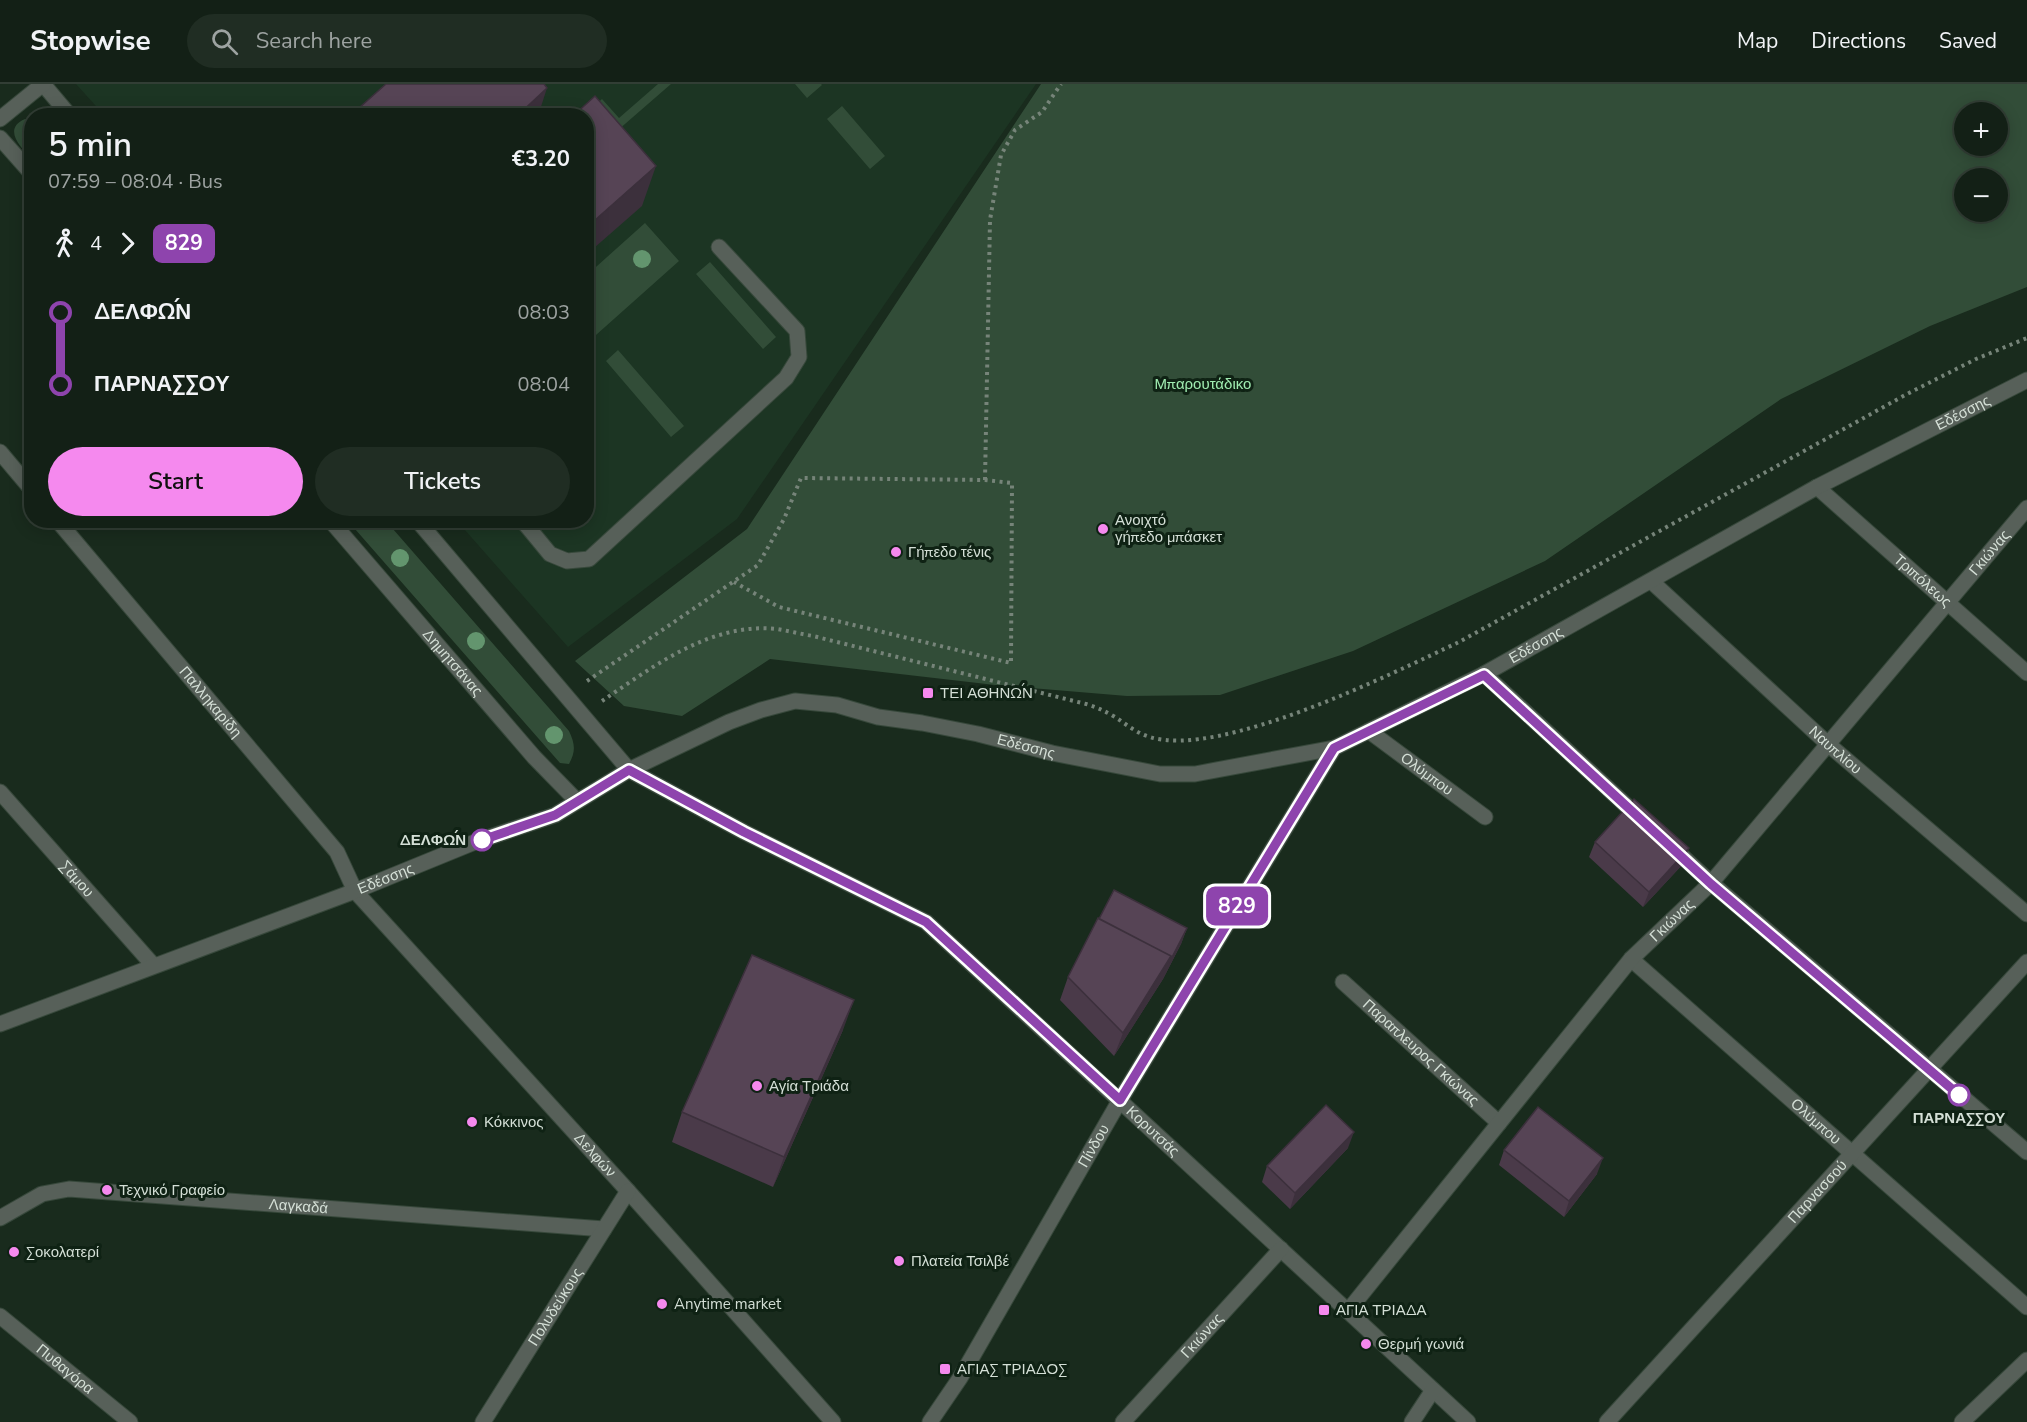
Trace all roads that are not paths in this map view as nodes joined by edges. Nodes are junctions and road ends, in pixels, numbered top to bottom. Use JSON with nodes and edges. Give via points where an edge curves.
{"nodes":[{"id":1,"x":43,"y":84,"type":"edge"},
{"id":2,"x":63,"y":108,"type":"edge"},
{"id":3,"x":0,"y":119,"type":"edge"},
{"id":4,"x":0,"y":138,"type":"edge"},
{"id":5,"x":24,"y":165,"type":"edge"},
{"id":6,"x":719,"y":247,"type":"dead end"},
{"id":7,"x":2027,"y":380,"type":"edge"},
{"id":8,"x":0,"y":452,"type":"edge"},
{"id":9,"x":24,"y":480,"type":"edge"},
{"id":10,"x":1817,"y":487,"type":"junction"},
{"id":11,"x":2027,"y":508,"type":"edge"},
{"id":12,"x":64,"y":528,"type":"edge"},
{"id":13,"x":337,"y":528,"type":"edge"},
{"id":14,"x":424,"y":528,"type":"edge"},
{"id":15,"x":529,"y":528,"type":"edge"},
{"id":16,"x":1651,"y":581,"type":"junction"},
{"id":17,"x":1946,"y":602,"type":"junction"},
{"id":18,"x":2027,"y":673,"type":"edge"},
{"id":19,"x":1484,"y":675,"type":"junction"},
{"id":20,"x":1369,"y":731,"type":"junction"},
{"id":21,"x":1829,"y":745,"type":"junction"},
{"id":22,"x":1334,"y":748,"type":"junction"},
{"id":23,"x":629,"y":770,"type":"junction"},
{"id":24,"x":0,"y":792,"type":"edge"},
{"id":25,"x":577,"y":801,"type":"junction"},
{"id":26,"x":1485,"y":817,"type":"dead end"},
{"id":27,"x":1711,"y":884,"type":"junction"},
{"id":28,"x":356,"y":891,"type":"junction"},
{"id":29,"x":2027,"y":914,"type":"edge"},
{"id":30,"x":1631,"y":959,"type":"junction"},
{"id":31,"x":2027,"y":962,"type":"edge"},
{"id":32,"x":153,"y":965,"type":"junction"},
{"id":33,"x":1343,"y":982,"type":"dead end"},
{"id":34,"x":0,"y":1024,"type":"edge"},
{"id":35,"x":1929,"y":1068,"type":"junction"},
{"id":36,"x":1120,"y":1100,"type":"junction"},
{"id":37,"x":1499,"y":1123,"type":"junction"},
{"id":38,"x":2027,"y":1152,"type":"edge"},
{"id":39,"x":1851,"y":1154,"type":"junction"},
{"id":40,"x":628,"y":1191,"type":"junction"},
{"id":41,"x":0,"y":1218,"type":"edge"},
{"id":42,"x":604,"y":1229,"type":"junction"},
{"id":43,"x":1281,"y":1249,"type":"junction"},
{"id":44,"x":2027,"y":1307,"type":"edge"},
{"id":45,"x":1348,"y":1311,"type":"junction"},
{"id":46,"x":0,"y":1316,"type":"edge"},
{"id":47,"x":2027,"y":1360,"type":"edge"},
{"id":48,"x":1433,"y":1390,"type":"junction"},
{"id":49,"x":130,"y":1422,"type":"edge"},
{"id":50,"x":483,"y":1422,"type":"edge"},
{"id":51,"x":833,"y":1422,"type":"edge"},
{"id":52,"x":930,"y":1422,"type":"edge"},
{"id":53,"x":1123,"y":1422,"type":"edge"},
{"id":54,"x":1412,"y":1422,"type":"edge"},
{"id":55,"x":1468,"y":1422,"type":"edge"},
{"id":56,"x":1607,"y":1422,"type":"edge"},
{"id":57,"x":1962,"y":1422,"type":"edge"}],
"edges":[{"from":1,"to":2,"type":"street"},
{"from":1,"to":3,"type":"street"},
{"from":4,"to":5,"type":"street"},
{"from":6,"to":15,"type":"street","via":[[797,331],[799,357],[786,378],[589,559],[567,561],[550,554]]},
{"from":7,"to":10,"type":"street","name":"Εδέσσης"},
{"from":8,"to":9,"type":"street"},
{"from":10,"to":16,"type":"street","name":"Εδέσσης"},
{"from":10,"to":17,"type":"street","name":"Τριπόλεως"},
{"from":11,"to":17,"type":"street","name":"Γκιώνας"},
{"from":12,"to":28,"type":"street","name":"Παλληκαρίδη","via":[[337,852]]},
{"from":13,"to":25,"type":"street","name":"Δημητσάνας","via":[[534,757]]},
{"from":14,"to":23,"type":"street"},
{"from":16,"to":19,"type":"street","name":"Εδέσσης"},
{"from":16,"to":21,"type":"street","name":"Ναυπλίου"},
{"from":17,"to":18,"type":"street","name":"Τριπόλεως"},
{"from":17,"to":21,"type":"street","name":"Γκιώνας"},
{"from":19,"to":20,"type":"street","name":"Εδέσσης"},
{"from":19,"to":27,"type":"street"},
{"from":20,"to":22,"type":"street","name":"Εδέσσης"},
{"from":20,"to":26,"type":"street","name":"Ολύμπου"},
{"from":21,"to":27,"type":"street","name":"Γκιώνας"},
{"from":21,"to":29,"type":"street","name":"Ναυπλίου"},
{"from":22,"to":23,"type":"street","name":"Εδέσσης","via":[[1195,774],[1160,774],[956,729],[878,717],[837,705],[795,701],[729,722]]},
{"from":22,"to":36,"type":"street","name":"Πίνδου"},
{"from":23,"to":25,"type":"street","name":"Εδέσσης"},
{"from":23,"to":36,"type":"street","name":"Κορυτσάς","via":[[926,922]]},
{"from":24,"to":32,"type":"street","name":"Σάμου"},
{"from":25,"to":28,"type":"street","name":"Εδέσσης","via":[[555,815],[475,842]]},
{"from":27,"to":30,"type":"street","name":"Γκιώνας"},
{"from":27,"to":35,"type":"street"},
{"from":28,"to":32,"type":"street","name":"Εδέσσης"},
{"from":28,"to":40,"type":"street","name":"Δελφών"},
{"from":30,"to":37,"type":"street","name":"Γκιώνας"},
{"from":30,"to":39,"type":"street","name":"Ολύμπου"},
{"from":31,"to":35,"type":"street","name":"Παρνασσού"},
{"from":32,"to":34,"type":"street","name":"Εδέσσης"},
{"from":33,"to":37,"type":"street","name":"Παραπλευρος Γκιώνας"},
{"from":35,"to":38,"type":"street"},
{"from":35,"to":39,"type":"street","name":"Παρνασσού"},
{"from":36,"to":43,"type":"street","name":"Κορυτσάς"},
{"from":36,"to":52,"type":"street","name":"Πίνδου","via":[[960,1378]]},
{"from":37,"to":45,"type":"street","name":"Γκιώνας"},
{"from":39,"to":44,"type":"street","name":"Ολύμπου"},
{"from":39,"to":56,"type":"street","name":"Παρνασσού"},
{"from":40,"to":42,"type":"street","name":"Πολυδεύκους"},
{"from":40,"to":51,"type":"street","name":"Δελφών"},
{"from":41,"to":42,"type":"street","name":"Λαγκαδά","via":[[42,1194],[69,1189]]},
{"from":42,"to":50,"type":"street","name":"Πολυδεύκους"},
{"from":43,"to":45,"type":"street","name":"Κορυτσάς"},
{"from":43,"to":53,"type":"street","name":"Γκιώνας"},
{"from":45,"to":48,"type":"street","name":"Κορυτσάς"},
{"from":46,"to":49,"type":"street","name":"Πυθαγόρα"},
{"from":47,"to":57,"type":"street"},
{"from":48,"to":54,"type":"street"},
{"from":48,"to":55,"type":"street","name":"Κορυτσάς"}]}
